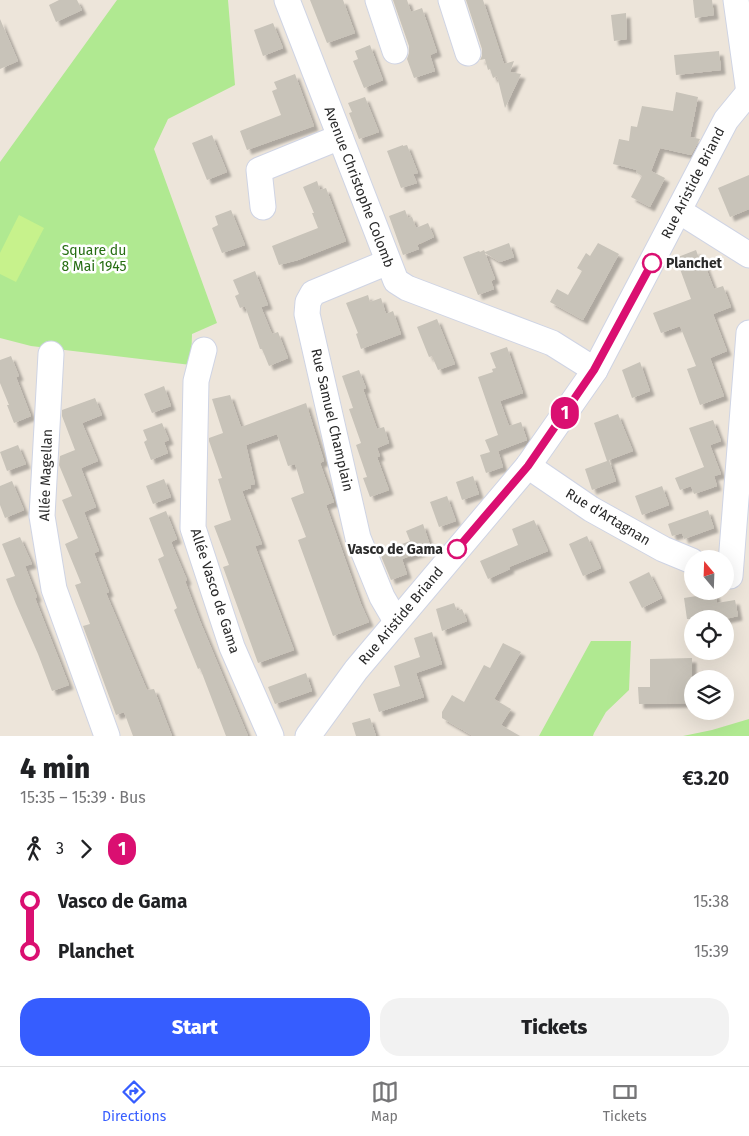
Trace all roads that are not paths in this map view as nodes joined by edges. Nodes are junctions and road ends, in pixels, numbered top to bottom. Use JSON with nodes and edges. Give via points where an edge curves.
{"nodes":[{"id":1,"x":287,"y":0,"type":"edge"},
{"id":2,"x":378,"y":0,"type":"edge"},
{"id":3,"x":451,"y":0,"type":"edge"},
{"id":4,"x":736,"y":0,"type":"edge"},
{"id":5,"x":395,"y":51,"type":"dead end"},
{"id":6,"x":468,"y":53,"type":"dead end"},
{"id":7,"x":749,"y":93,"type":"edge"},
{"id":8,"x":340,"y":137,"type":"junction"},
{"id":9,"x":264,"y":207,"type":"dead end"},
{"id":10,"x":679,"y":211,"type":"junction"},
{"id":11,"x":749,"y":255,"type":"edge"},
{"id":12,"x":388,"y":262,"type":"junction"},
{"id":13,"x":749,"y":333,"type":"edge"},
{"id":14,"x":204,"y":350,"type":"dead end"},
{"id":15,"x":51,"y":354,"type":"dead end"},
{"id":16,"x":594,"y":370,"type":"junction"},
{"id":17,"x":528,"y":466,"type":"junction"},
{"id":18,"x":684,"y":558,"type":"edge"},
{"id":19,"x":735,"y":576,"type":"edge"},
{"id":20,"x":396,"y":621,"type":"junction"},
{"id":21,"x":107,"y":736,"type":"edge"},
{"id":22,"x":271,"y":736,"type":"edge"},
{"id":23,"x":308,"y":736,"type":"edge"}],
"edges":[{"from":1,"to":8,"type":"street","name":"Avenue Christophe Colomb"},
{"from":2,"to":5,"type":"street"},
{"from":3,"to":6,"type":"street"},
{"from":4,"to":7,"type":"street"},
{"from":7,"to":10,"type":"street","name":"Rue Aristide Briand","via":[[726,120]]},
{"from":8,"to":9,"type":"street","via":[[259,170]]},
{"from":8,"to":12,"type":"street","name":"Avenue Christophe Colomb"},
{"from":10,"to":11,"type":"street"},
{"from":10,"to":16,"type":"street","name":"Rue Aristide Briand"},
{"from":12,"to":16,"type":"street","name":"Avenue Christophe Colomb","via":[[396,281],[407,288],[552,342]]},
{"from":12,"to":20,"type":"street","name":"Rue Samuel Champlain","via":[[313,294],[307,314],[358,538],[382,597]]},
{"from":13,"to":19,"type":"street"},
{"from":14,"to":22,"type":"street","name":"Allée Vasco de Gama","via":[[196,380],[194,528],[232,647]]},
{"from":15,"to":21,"type":"street","name":"Allée Magellan","via":[[42,516],[54,589]]},
{"from":16,"to":17,"type":"street","name":"Rue Aristide Briand"},
{"from":17,"to":18,"type":"street","name":"Rue d'Artagnan","via":[[591,509]]},
{"from":17,"to":20,"type":"street","name":"Rue Aristide Briand"},
{"from":20,"to":23,"type":"street","name":"Rue Aristide Briand"}]}
